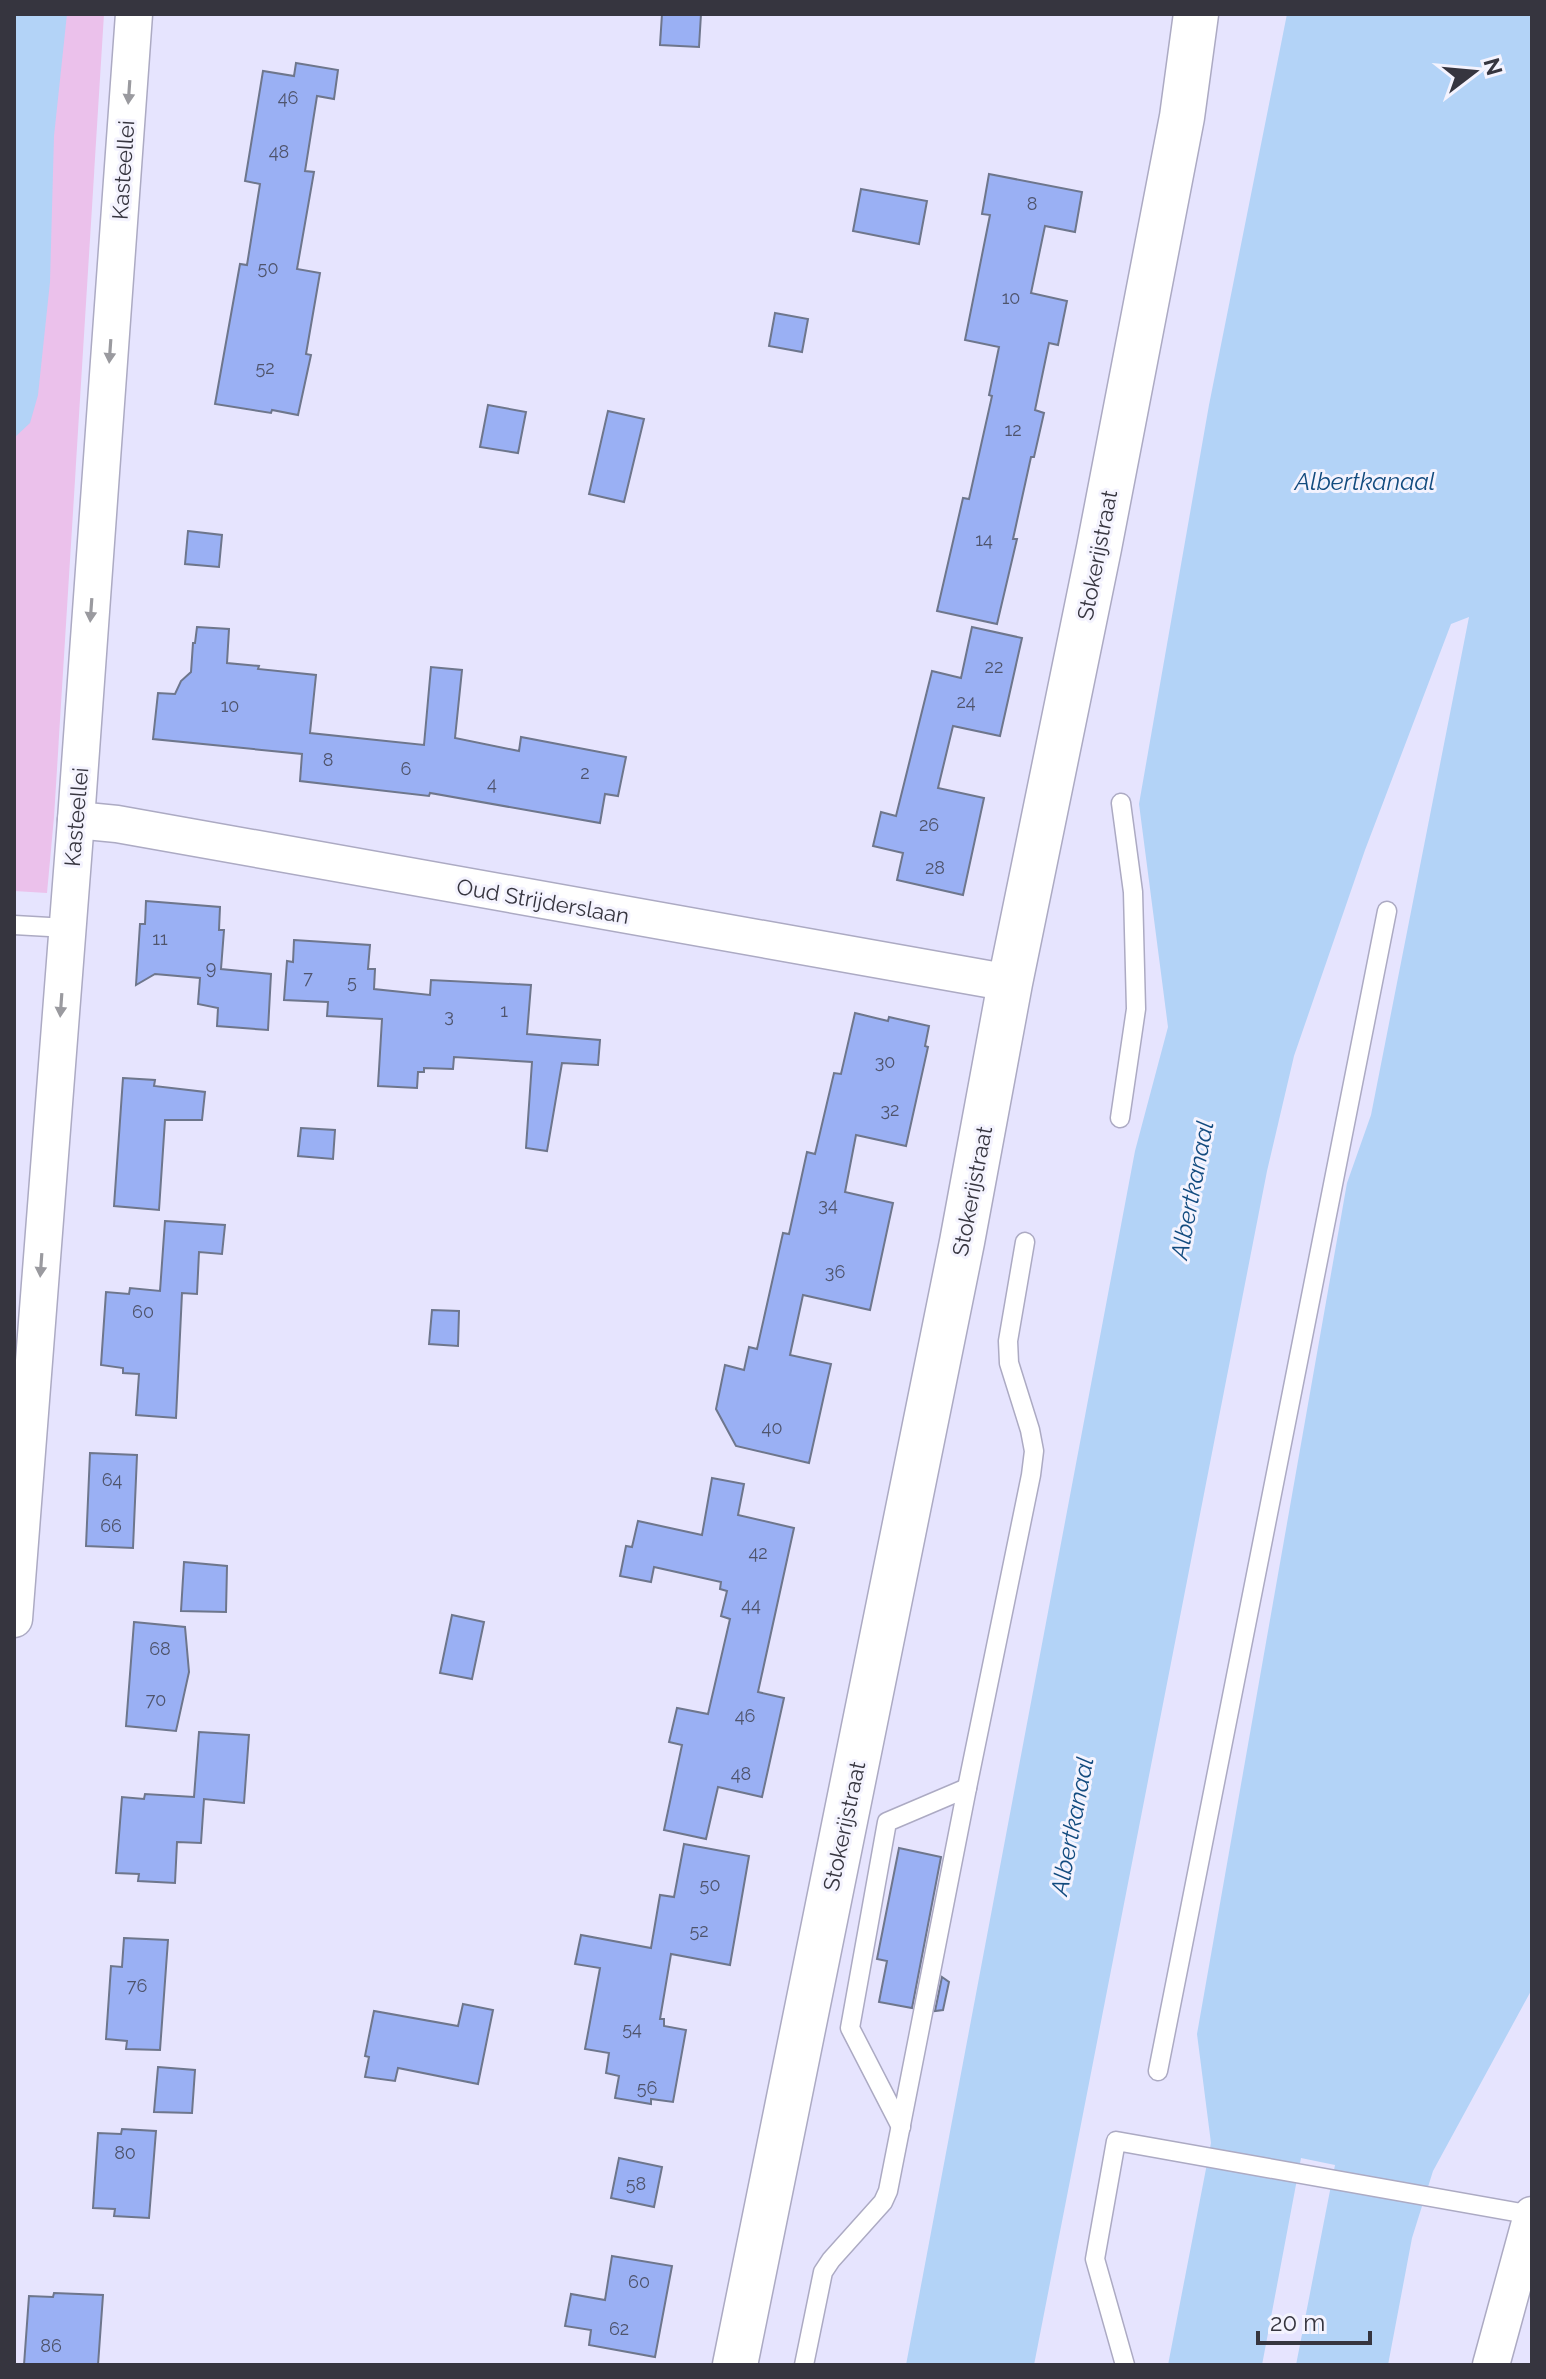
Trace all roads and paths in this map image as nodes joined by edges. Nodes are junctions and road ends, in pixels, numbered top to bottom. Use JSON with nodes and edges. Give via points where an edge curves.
{"nodes":[{"id":1,"x":134,"y":14,"type":"edge"},
{"id":2,"x":1196,"y":14,"type":"edge"},
{"id":3,"x":1121,"y":803,"type":"dead end"},
{"id":4,"x":76,"y":820,"type":"junction"},
{"id":5,"x":1387,"y":911,"type":"dead end"},
{"id":6,"x":14,"y":925,"type":"edge"},
{"id":7,"x":67,"y":928,"type":"junction"},
{"id":8,"x":1010,"y":983,"type":"junction"},
{"id":9,"x":1120,"y":1118,"type":"dead end"},
{"id":10,"x":1025,"y":1242,"type":"dead end"},
{"id":11,"x":14,"y":1619,"type":"edge"},
{"id":12,"x":967,"y":1788,"type":"junction"},
{"id":13,"x":1158,"y":2071,"type":"dead end"},
{"id":14,"x":901,"y":2127,"type":"junction"},
{"id":15,"x":1532,"y":2215,"type":"edge"},
{"id":16,"x":735,"y":2365,"type":"edge"},
{"id":17,"x":804,"y":2365,"type":"edge"},
{"id":18,"x":1125,"y":2365,"type":"edge"},
{"id":19,"x":1491,"y":2365,"type":"edge"}],
"edges":[{"from":1,"to":4,"type":"street","name":"Kasteellei","one_way":true},
{"from":2,"to":8,"type":"street","name":"Stokerijstraat","via":[[1176,148]]},
{"from":3,"to":9,"type":"lane","via":[[1133,892],[1136,1009]]},
{"from":4,"to":7,"type":"street","name":"Kasteellei"},
{"from":4,"to":8,"type":"street","name":"Oud Strijderslaan"},
{"from":5,"to":13,"type":"lane"},
{"from":6,"to":7,"type":"lane"},
{"from":7,"to":11,"type":"street","name":"Kasteellei","one_way":true},
{"from":8,"to":16,"type":"street","name":"Stokerijstraat"},
{"from":10,"to":12,"type":"lane","via":[[1008,1341],[1009,1363],[1034,1451]]},
{"from":12,"to":14,"type":"lane"},
{"from":12,"to":14,"type":"lane","via":[[887,1822],[850,2028]]},
{"from":14,"to":17,"type":"lane","via":[[883,2202],[823,2272]]},
{"from":15,"to":18,"type":"lane","via":[[1116,2141],[1095,2259]]},
{"from":15,"to":19,"type":"street"}]}
